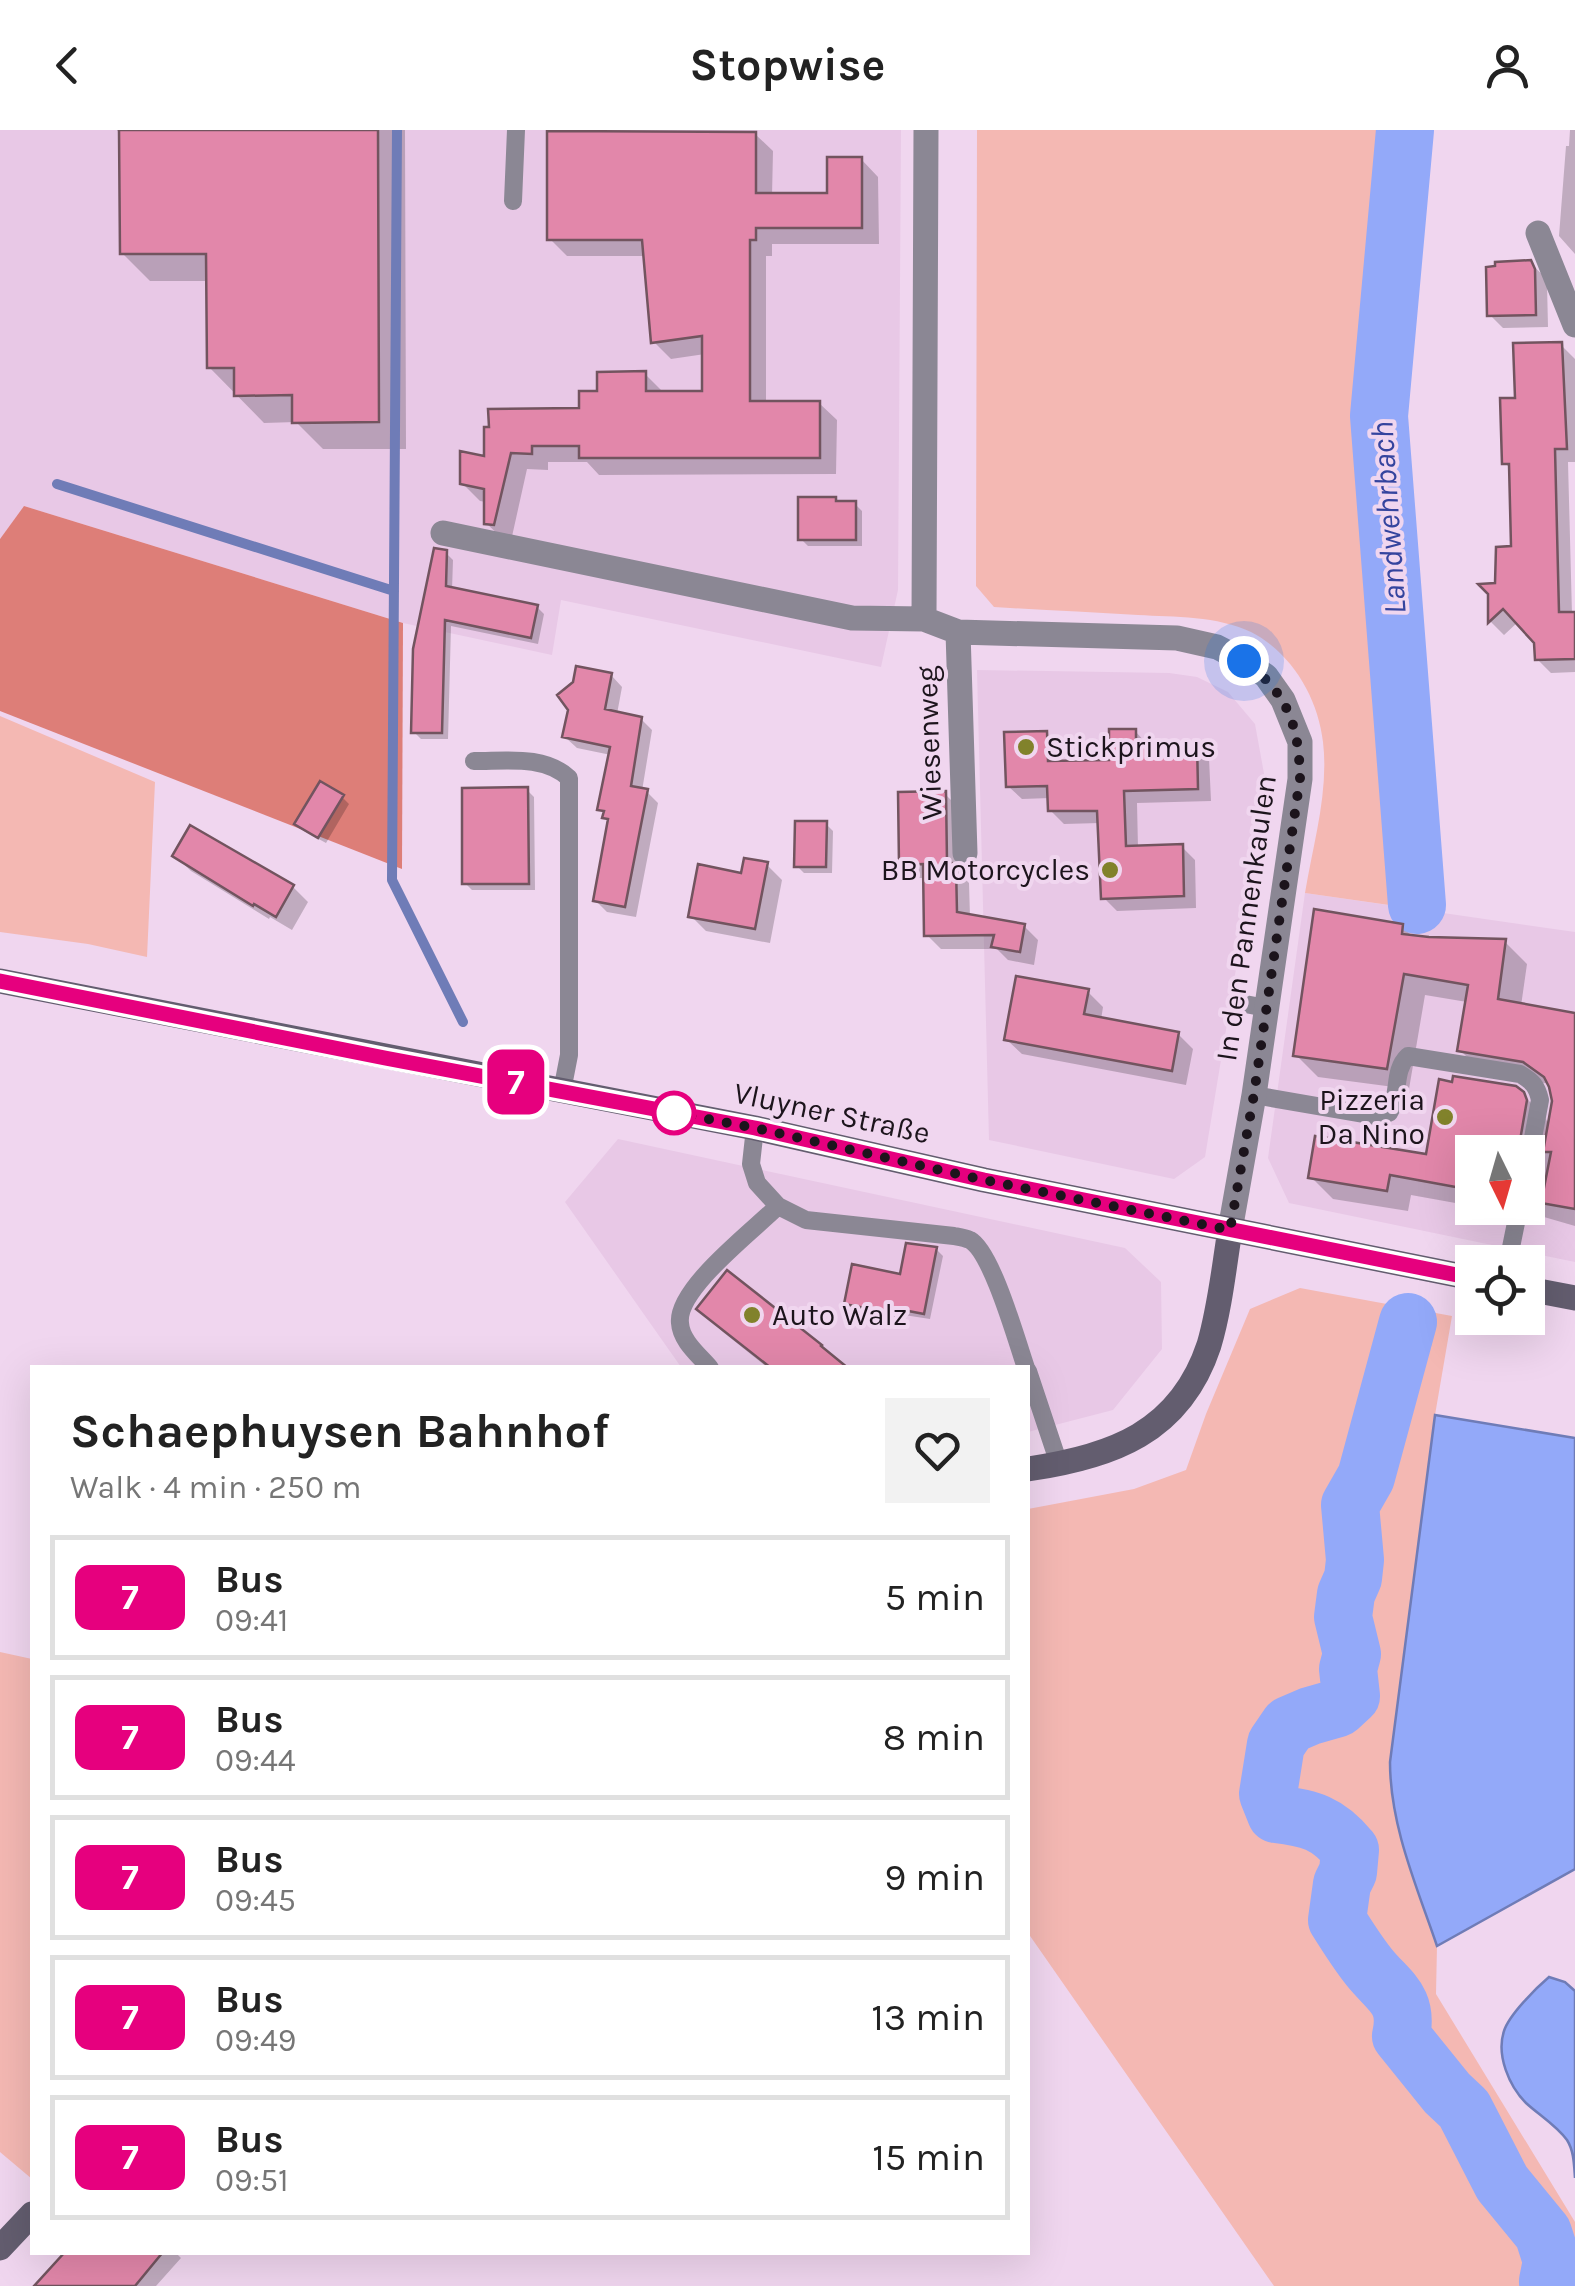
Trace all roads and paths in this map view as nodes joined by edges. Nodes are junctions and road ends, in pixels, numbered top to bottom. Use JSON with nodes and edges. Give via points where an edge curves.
{"nodes":[{"id":1,"x":516,"y":130,"type":"edge"},
{"id":2,"x":926,"y":130,"type":"edge"},
{"id":3,"x":514,"y":201,"type":"dead end"},
{"id":4,"x":1538,"y":233,"type":"dead end"},
{"id":5,"x":1575,"y":325,"type":"edge"},
{"id":6,"x":444,"y":532,"type":"dead end"},
{"id":7,"x":924,"y":619,"type":"junction"},
{"id":8,"x":958,"y":632,"type":"junction"},
{"id":9,"x":474,"y":760,"type":"dead end"},
{"id":10,"x":965,"y":853,"type":"dead end"},
{"id":11,"x":0,"y":981,"type":"edge"},
{"id":12,"x":1240,"y":1003,"type":"dead end"},
{"id":13,"x":1266,"y":1008,"type":"junction"},
{"id":14,"x":562,"y":1091,"type":"junction"},
{"id":15,"x":1254,"y":1094,"type":"junction"},
{"id":16,"x":755,"y":1128,"type":"junction"},
{"id":17,"x":1534,"y":1135,"type":"edge"},
{"id":18,"x":778,"y":1206,"type":"junction"},
{"id":19,"x":1230,"y":1230,"type":"junction"},
{"id":20,"x":1455,"y":1275,"type":"edge"},
{"id":21,"x":1545,"y":1292,"type":"edge"},
{"id":22,"x":1575,"y":1298,"type":"edge"},
{"id":23,"x":707,"y":1365,"type":"edge"},
{"id":24,"x":1026,"y":1365,"type":"edge"},
{"id":25,"x":1030,"y":1378,"type":"edge"},
{"id":26,"x":1059,"y":1464,"type":"junction"},
{"id":27,"x":1030,"y":1469,"type":"edge"},
{"id":28,"x":30,"y":2216,"type":"edge"},
{"id":29,"x":0,"y":2248,"type":"edge"}],
"edges":[{"from":1,"to":3,"type":"lane"},
{"from":2,"to":7,"type":"street"},
{"from":4,"to":5,"type":"street"},
{"from":6,"to":7,"type":"street","name":"In den Pannenkaulen","via":[[852,618]]},
{"from":7,"to":8,"type":"street","name":"In den Pannenkaulen"},
{"from":8,"to":10,"type":"street","name":"Wiesenweg"},
{"from":8,"to":13,"type":"street","name":"In den Pannenkaulen","via":[[1177,638],[1217,647],[1266,676],[1300,742]]},
{"from":9,"to":14,"type":"lane","via":[[537,762],[569,778],[569,1054]]},
{"from":11,"to":14,"type":"main road","name":"Vluyner Straße"},
{"from":12,"to":13,"type":"lane"},
{"from":13,"to":15,"type":"street","name":"In den Pannenkaulen"},
{"from":14,"to":16,"type":"main road","name":"Vluyner Straße"},
{"from":15,"to":17,"type":"lane","via":[[1376,1116],[1394,1105],[1401,1062],[1408,1056],[1520,1074],[1533,1082],[1540,1100]]},
{"from":15,"to":19,"type":"street","name":"In den Pannenkaulen"},
{"from":16,"to":18,"type":"lane","via":[[751,1164],[757,1183]]},
{"from":16,"to":19,"type":"main road","name":"Vluyner Straße"},
{"from":18,"to":23,"type":"lane","via":[[688,1295],[679,1320]]},
{"from":18,"to":24,"type":"lane","via":[[806,1220],[970,1240],[992,1272]]},
{"from":19,"to":20,"type":"main road","name":"Vluyner Straße"},
{"from":19,"to":26,"type":"main road","via":[[1210,1340],[1182,1398],[1128,1442]]},
{"from":21,"to":22,"type":"main road"},
{"from":25,"to":26,"type":"lane"},
{"from":26,"to":27,"type":"main road"},
{"from":28,"to":29,"type":"main road"}]}
